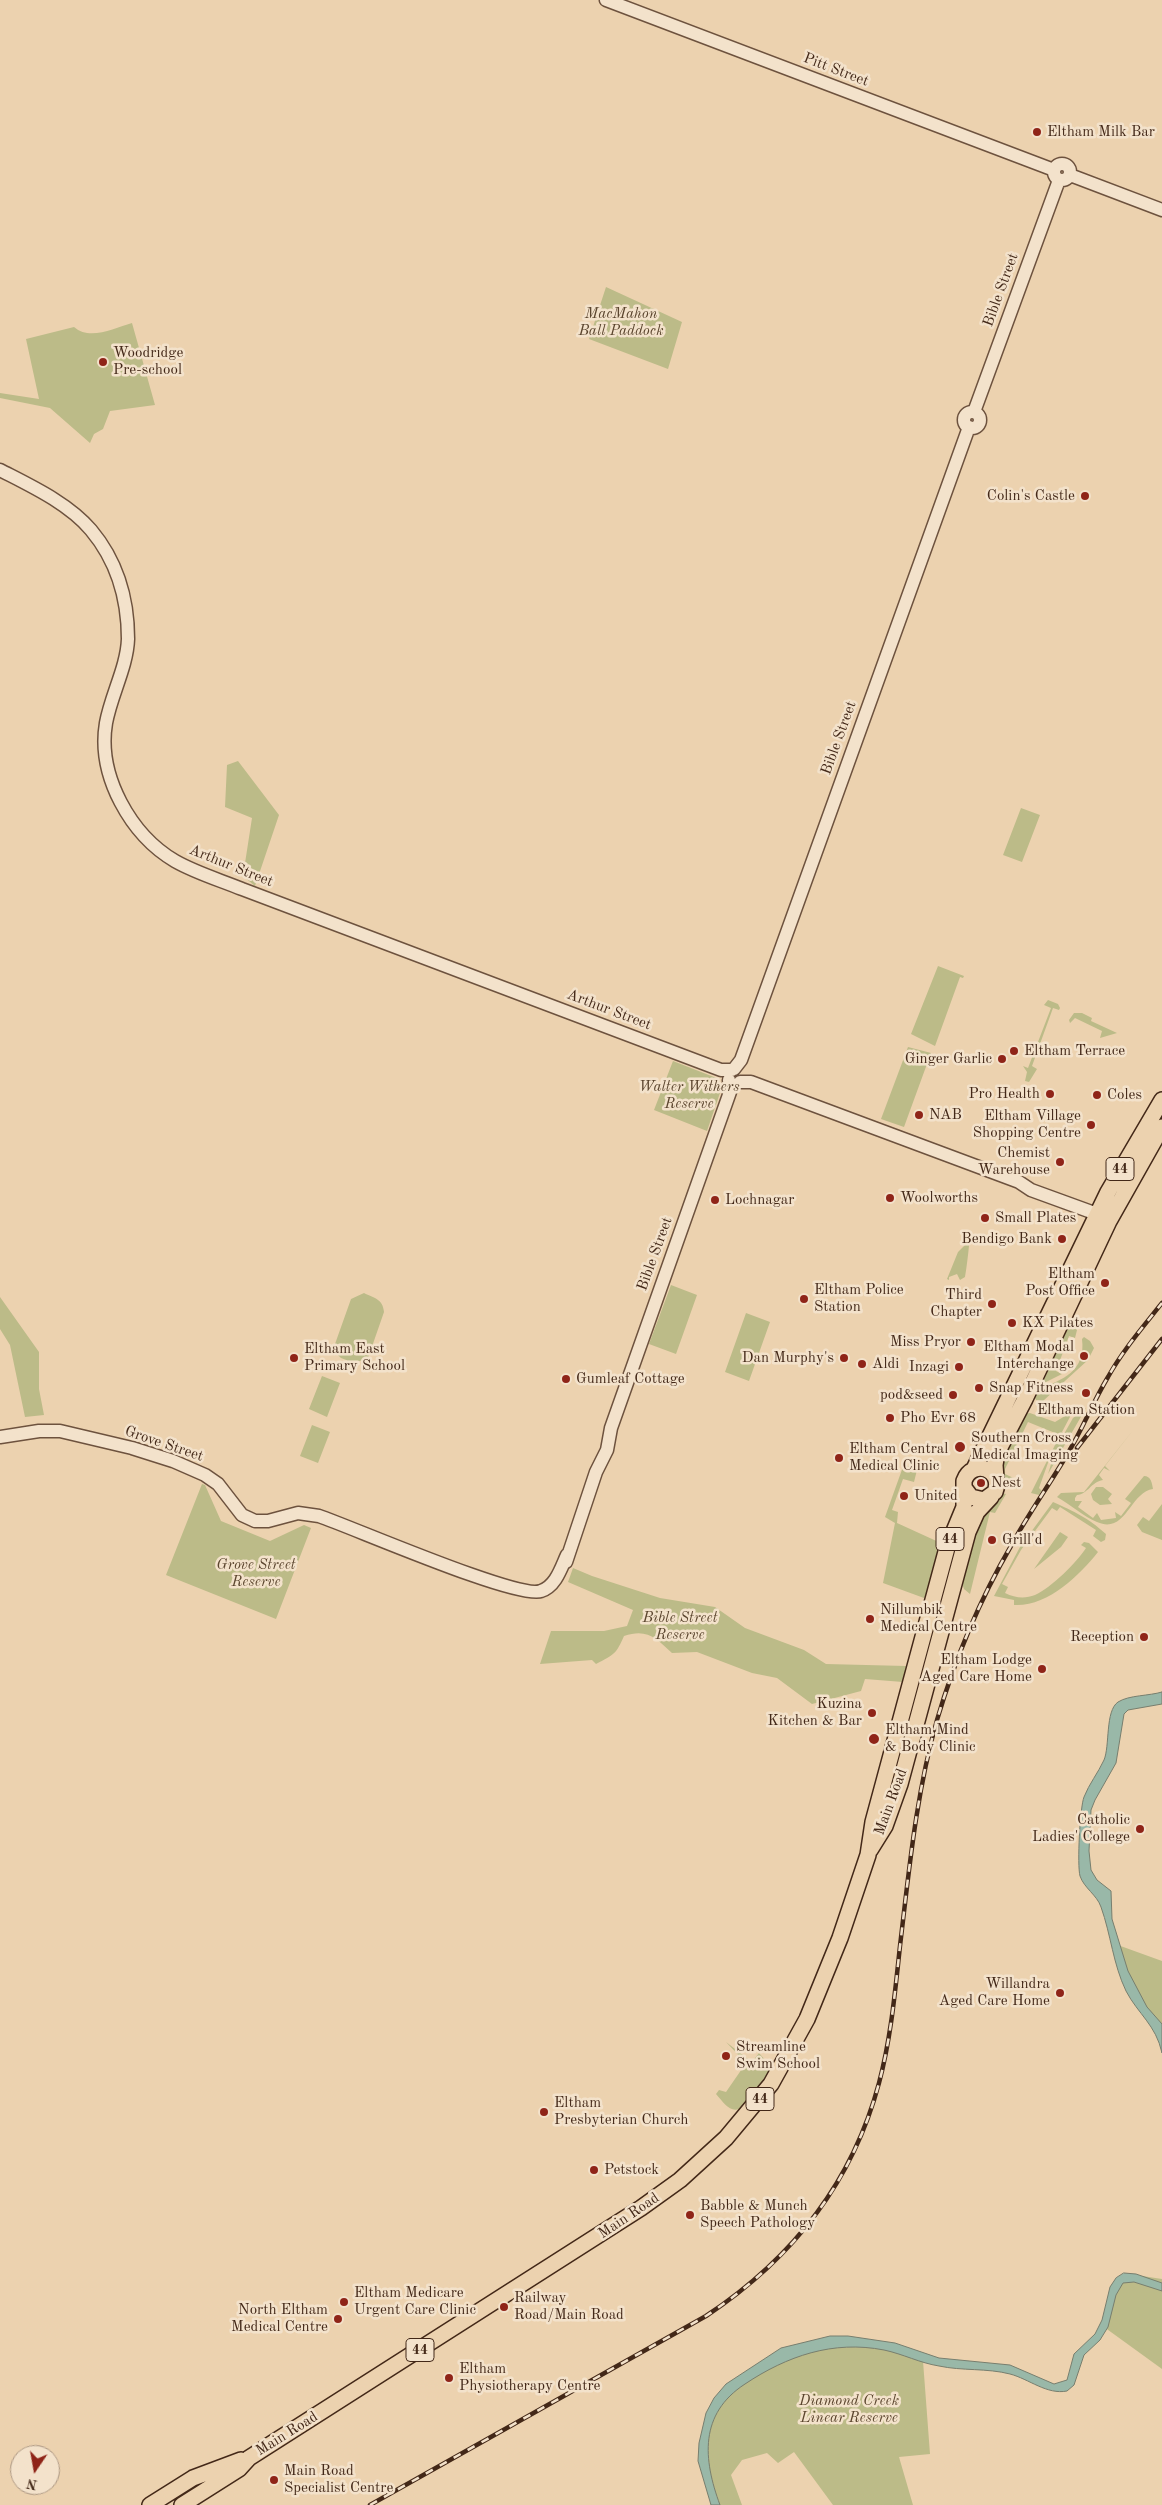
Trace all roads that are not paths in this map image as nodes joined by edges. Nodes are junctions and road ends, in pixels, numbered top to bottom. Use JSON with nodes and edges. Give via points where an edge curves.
{"nodes":[{"id":1,"x":606,"y":0,"type":"edge"},
{"id":2,"x":1061,"y":175,"type":"junction"},
{"id":3,"x":1162,"y":210,"type":"edge"},
{"id":4,"x":0,"y":470,"type":"edge"},
{"id":5,"x":736,"y":1076,"type":"junction"},
{"id":6,"x":1162,"y":1100,"type":"edge"},
{"id":7,"x":1162,"y":1127,"type":"edge"},
{"id":8,"x":1104,"y":1210,"type":"junction"},
{"id":9,"x":1065,"y":1315,"type":"junction"},
{"id":10,"x":1041,"y":1330,"type":"junction"},
{"id":11,"x":1019,"y":1376,"type":"junction"},
{"id":12,"x":1025,"y":1399,"type":"junction"},
{"id":13,"x":0,"y":1437,"type":"edge"},
{"id":14,"x":974,"y":1469,"type":"junction"},
{"id":15,"x":996,"y":1479,"type":"junction"},
{"id":16,"x":965,"y":1488,"type":"junction"},
{"id":17,"x":991,"y":1497,"type":"junction"},
{"id":18,"x":936,"y":1590,"type":"junction"},
{"id":19,"x":548,"y":1591,"type":"joint"},
{"id":20,"x":950,"y":1595,"type":"junction"},
{"id":21,"x":939,"y":1608,"type":"junction"},
{"id":22,"x":250,"y":2458,"type":"junction"},
{"id":23,"x":210,"y":2487,"type":"junction"},
{"id":24,"x":168,"y":2498,"type":"edge"},
{"id":25,"x":150,"y":2505,"type":"edge"},
{"id":26,"x":181,"y":2505,"type":"edge"},
{"id":27,"x":198,"y":2505,"type":"edge"}],
"edges":[{"from":1,"to":2,"type":"street","name":"Pitt Street"},
{"from":2,"to":3,"type":"street","name":"Pitt Street"},
{"from":2,"to":5,"type":"street","name":"Bible Street","via":[[974,412],[968,412],[964,417],[964,423],[969,427]]},
{"from":4,"to":5,"type":"street","name":"Arthur Street","via":[[77,516],[91,530],[114,565],[126,604],[128,640],[106,725],[107,757],[124,809],[134,825],[160,850],[188,868]]},
{"from":5,"to":8,"type":"street","name":"Arthur Street","via":[[1024,1184],[1031,1190]]},
{"from":5,"to":19,"type":"street","name":"Bible Street","via":[[611,1428],[600,1447],[596,1472],[560,1583]]},
{"from":6,"to":8,"type":"main road","number":"44","via":[[1128,1154]]},
{"from":7,"to":8,"type":"main road","number":"44"},
{"from":8,"to":9,"type":"main road","number":"44"},
{"from":8,"to":10,"type":"main road","number":"44"},
{"from":9,"to":10,"type":"main road"},
{"from":9,"to":12,"type":"main road","number":"44"},
{"from":10,"to":11,"type":"main road","number":"44"},
{"from":11,"to":12,"type":"main road"},
{"from":11,"to":14,"type":"main road","number":"44"},
{"from":12,"to":15,"type":"main road","number":"44","via":[[997,1453]]},
{"from":13,"to":19,"type":"street","name":"Grove Street","via":[[60,1431],[144,1452],[173,1461],[212,1480],[248,1518],[260,1522],[298,1513],[319,1516],[497,1584],[525,1599],[536,1599]]},
{"from":14,"to":15,"type":"main road","via":[[989,1470]]},
{"from":14,"to":16,"type":"main road","number":"44","via":[[966,1477]]},
{"from":15,"to":17,"type":"main road","number":"44","via":[[996,1489]]},
{"from":16,"to":17,"type":"main road","via":[[974,1499],[981,1501]]},
{"from":16,"to":18,"type":"main road","name":"Main Road","number":"44","via":[[963,1512],[950,1539]]},
{"from":17,"to":20,"type":"main road","name":"Main Road","number":"44","via":[[973,1518]]},
{"from":18,"to":20,"type":"main road"},
{"from":18,"to":21,"type":"main road","name":"Main Road","number":"44"},
{"from":20,"to":21,"type":"main road","name":"Main Road","number":"44"},
{"from":21,"to":22,"type":"main road","name":"Main Road","number":"44","via":[[893,1782],[885,1826],[870,1850],[821,1987],[792,2048],[762,2095],[712,2152],[641,2208]]},
{"from":22,"to":23,"type":"main road","name":"Main Road","number":"44"},
{"from":22,"to":24,"type":"main road","name":"Main Road","number":"44","via":[[193,2478]]},
{"from":23,"to":26,"type":"main road","name":"Main Road","number":"44"},
{"from":23,"to":27,"type":"main road"},
{"from":24,"to":25,"type":"main road","name":"Main Road","number":"44"},
{"from":24,"to":26,"type":"main road"}]}
